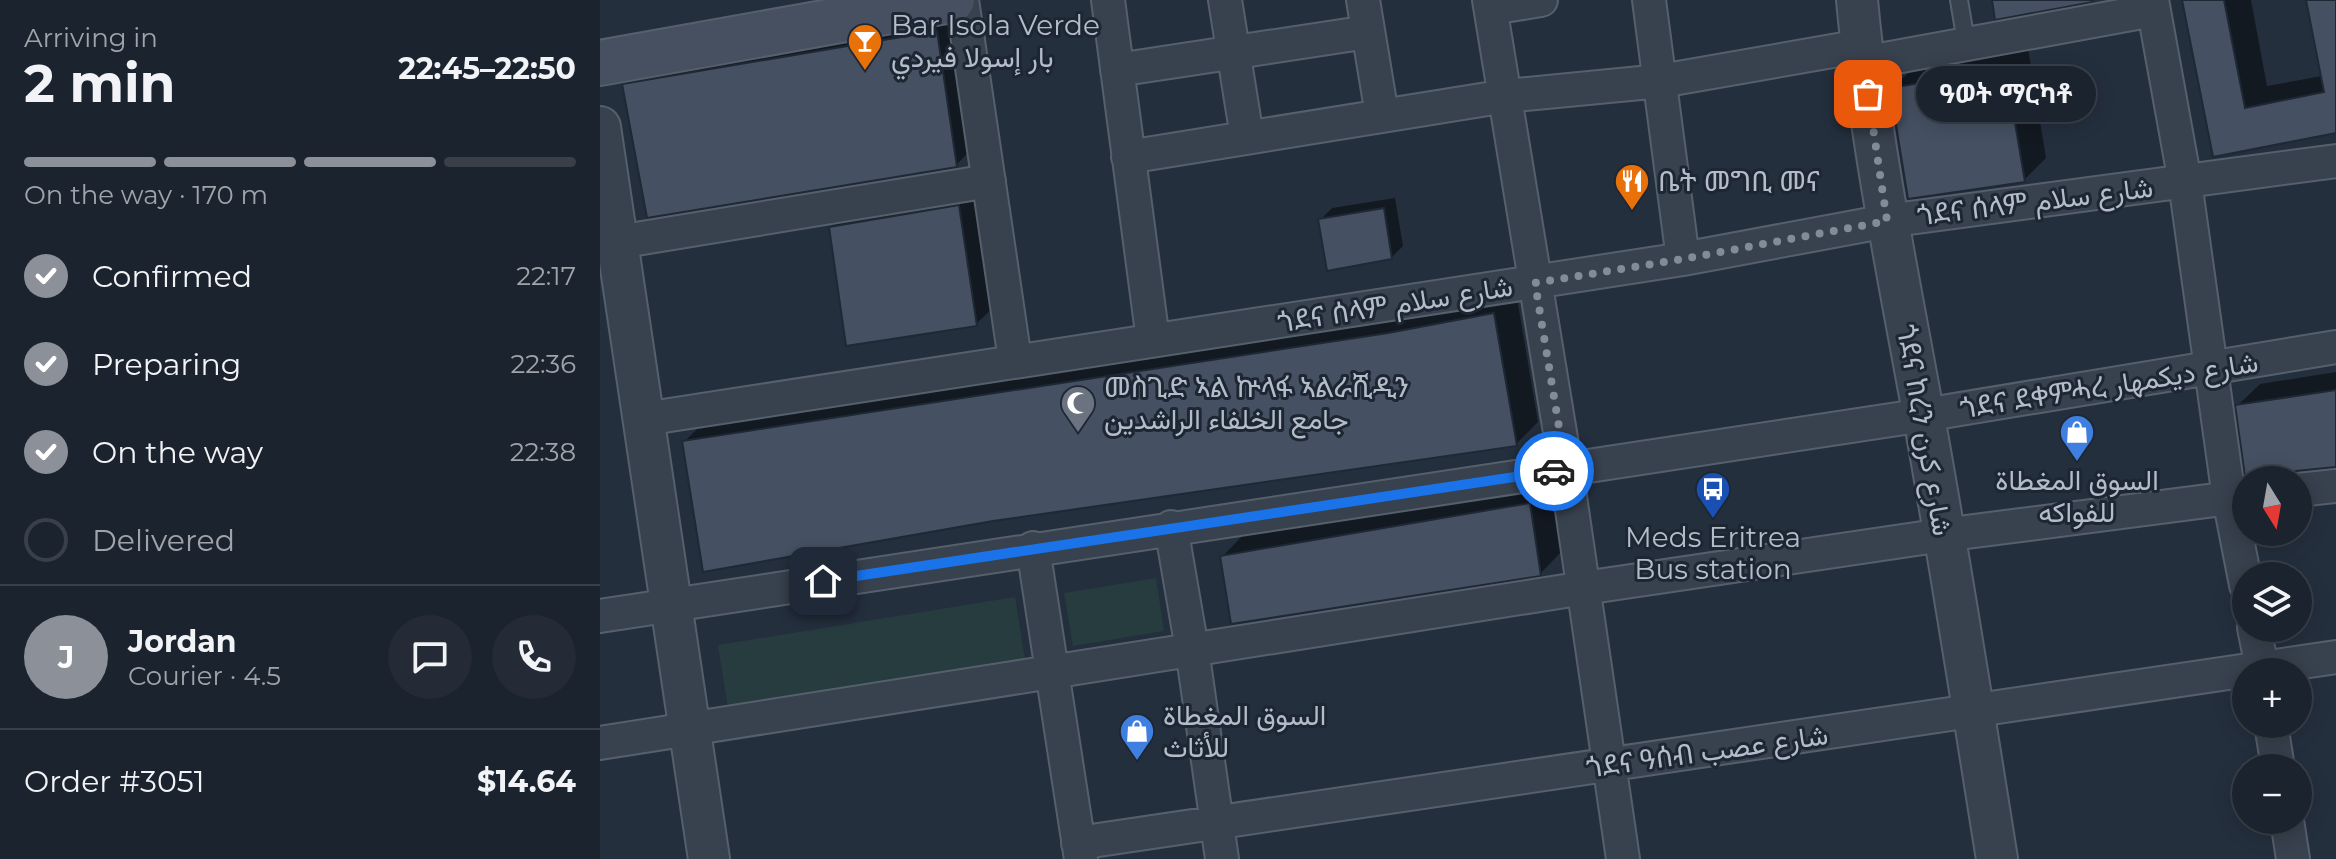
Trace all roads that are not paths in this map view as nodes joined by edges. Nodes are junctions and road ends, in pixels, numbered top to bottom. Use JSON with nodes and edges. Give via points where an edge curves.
{"nodes":[{"id":1,"x":952,"y":0,"type":"edge"},
{"id":2,"x":962,"y":0,"type":"edge"},
{"id":3,"x":1108,"y":0,"type":"edge"},
{"id":4,"x":1225,"y":0,"type":"edge"},
{"id":5,"x":1363,"y":0,"type":"edge"},
{"id":6,"x":1541,"y":0,"type":"edge"},
{"id":7,"x":1649,"y":0,"type":"edge"},
{"id":8,"x":1857,"y":0,"type":"edge"},
{"id":9,"x":1959,"y":0,"type":"edge"},
{"id":10,"x":1490,"y":4,"type":"edge"},
{"id":11,"x":2152,"y":5,"type":"edge"},
{"id":12,"x":1368,"y":32,"type":"junction"},
{"id":13,"x":1966,"y":42,"type":"junction"},
{"id":14,"x":1233,"y":54,"type":"junction"},
{"id":15,"x":1862,"y":55,"type":"junction"},
{"id":16,"x":600,"y":63,"type":"edge"},
{"id":17,"x":1117,"y":70,"type":"junction"},
{"id":18,"x":1661,"y":81,"type":"junction"},
{"id":19,"x":1506,"y":96,"type":"junction"},
{"id":20,"x":1382,"y":115,"type":"junction"},
{"id":21,"x":600,"y":127,"type":"edge"},
{"id":22,"x":1247,"y":137,"type":"junction"},
{"id":23,"x":1128,"y":157,"type":"junction"},
{"id":24,"x":2336,"y":161,"type":"edge"},
{"id":25,"x":989,"y":181,"type":"junction"},
{"id":26,"x":2185,"y":182,"type":"junction"},
{"id":27,"x":1887,"y":221,"type":"junction"},
{"id":28,"x":618,"y":242,"type":"junction"},
{"id":29,"x":1683,"y":259,"type":"junction"},
{"id":30,"x":1535,"y":283,"type":"junction"},
{"id":31,"x":1153,"y":340,"type":"junction"},
{"id":32,"x":2336,"y":347,"type":"edge"},
{"id":33,"x":1015,"y":360,"type":"junction"},
{"id":34,"x":2212,"y":369,"type":"junction"},
{"id":35,"x":1924,"y":415,"type":"junction"},
{"id":36,"x":644,"y":419,"type":"junction"},
{"id":37,"x":2232,"y":467,"type":"edge"},
{"id":38,"x":1566,"y":469,"type":"junction"},
{"id":39,"x":2336,"y":486,"type":"edge"},
{"id":40,"x":2312,"y":489,"type":"edge"},
{"id":41,"x":2232,"y":498,"type":"edge"},
{"id":42,"x":1171,"y":527,"type":"junction"},
{"id":43,"x":1943,"y":535,"type":"junction"},
{"id":44,"x":1033,"y":548,"type":"junction"},
{"id":45,"x":1584,"y":588,"type":"junction"},
{"id":46,"x":673,"y":604,"type":"junction"},
{"id":47,"x":600,"y":616,"type":"edge"},
{"id":48,"x":1192,"y":649,"type":"junction"},
{"id":49,"x":2336,"y":657,"type":"edge"},
{"id":50,"x":2312,"y":661,"type":"edge"},
{"id":51,"x":1051,"y":673,"type":"junction"},
{"id":52,"x":2232,"y":674,"type":"edge"},
{"id":53,"x":1973,"y":712,"type":"junction"},
{"id":54,"x":689,"y":728,"type":"junction"},
{"id":55,"x":600,"y":743,"type":"edge"},
{"id":56,"x":1609,"y":765,"type":"junction"},
{"id":57,"x":1216,"y":822,"type":"junction"},
{"id":58,"x":2289,"y":834,"type":"edge"},
{"id":59,"x":1079,"y":851,"type":"edge"},
{"id":60,"x":709,"y":859,"type":"edge"},
{"id":61,"x":1222,"y":859,"type":"edge"},
{"id":62,"x":1623,"y":859,"type":"edge"},
{"id":63,"x":1997,"y":859,"type":"edge"},
{"id":64,"x":2293,"y":859,"type":"edge"}],
"edges":[{"from":1,"to":16,"type":"main road"},
{"from":2,"to":25,"type":"street"},
{"from":3,"to":17,"type":"street"},
{"from":4,"to":14,"type":"street"},
{"from":5,"to":12,"type":"street"},
{"from":6,"to":10,"type":"street"},
{"from":7,"to":18,"type":"street"},
{"from":8,"to":15,"type":"street","name":"ጎደና ከረን شارع كرن"},
{"from":9,"to":13,"type":"lane"},
{"from":10,"to":19,"type":"street"},
{"from":11,"to":13,"type":"street"},
{"from":11,"to":26,"type":"street"},
{"from":12,"to":14,"type":"street"},
{"from":12,"to":20,"type":"street"},
{"from":13,"to":15,"type":"street"},
{"from":14,"to":17,"type":"street"},
{"from":14,"to":22,"type":"street"},
{"from":15,"to":18,"type":"street"},
{"from":15,"to":27,"type":"street","name":"ጎደና ከረን شارع كرن"},
{"from":17,"to":23,"type":"street"},
{"from":18,"to":19,"type":"street"},
{"from":18,"to":29,"type":"street"},
{"from":19,"to":20,"type":"street"},
{"from":19,"to":30,"type":"street"},
{"from":20,"to":22,"type":"street"},
{"from":21,"to":28,"type":"street"},
{"from":22,"to":23,"type":"street"},
{"from":23,"to":31,"type":"street"},
{"from":24,"to":26,"type":"street","name":"ጎደና ሰላም شارع سلام"},
{"from":25,"to":28,"type":"street"},
{"from":25,"to":33,"type":"street"},
{"from":26,"to":27,"type":"street","name":"ጎደና ሰላም شارع سلام"},
{"from":26,"to":34,"type":"street"},
{"from":27,"to":29,"type":"street","name":"ጎደና ሰላም شارع سلام"},
{"from":27,"to":35,"type":"street","name":"ጎደና ከረን شارع كرن"},
{"from":28,"to":36,"type":"street"},
{"from":29,"to":30,"type":"street","name":"ጎደና ሰላም شارع سلام"},
{"from":30,"to":31,"type":"street","name":"ጎደና ሰላም شارع سلام"},
{"from":30,"to":38,"type":"street"},
{"from":31,"to":33,"type":"street","name":"ጎደና ሰላም شارع سلام"},
{"from":32,"to":34,"type":"street","name":"ጎደና ደቀምሓረ شارع ديكمهار"},
{"from":33,"to":36,"type":"street","name":"ጎደና ሰላም شارع سلام"},
{"from":34,"to":35,"type":"street","name":"ጎደና ደቀምሓረ شارع ديكمهار"},
{"from":34,"to":37,"type":"street"},
{"from":35,"to":38,"type":"street","name":"ጎደና ደቀምሓረ شارع ديكمهار"},
{"from":35,"to":43,"type":"street","name":"ጎደና ከረን شارع كرن"},
{"from":36,"to":46,"type":"street"},
{"from":38,"to":42,"type":"street","name":"ጎደና ደቀምሓረ شارع ديكمهار"},
{"from":38,"to":45,"type":"street"},
{"from":39,"to":40,"type":"street"},
{"from":41,"to":43,"type":"street"},
{"from":42,"to":44,"type":"street","name":"ጎደና ደቀምሓረ شارع ديكمهار"},
{"from":42,"to":48,"type":"street"},
{"from":43,"to":45,"type":"street"},
{"from":43,"to":53,"type":"street","name":"ጎደና ከረን شارع كرن"},
{"from":44,"to":46,"type":"street","name":"ጎደና ደቀምሓረ شارع ديكمهار"},
{"from":44,"to":51,"type":"street"},
{"from":45,"to":48,"type":"street"},
{"from":45,"to":56,"type":"street"},
{"from":46,"to":47,"type":"street","name":"ጎደና ደቀምሓረ شارع ديكمهار"},
{"from":46,"to":54,"type":"street"},
{"from":48,"to":51,"type":"street"},
{"from":48,"to":57,"type":"street"},
{"from":49,"to":50,"type":"street","name":"ጎደና ዓሰብ شارع عصب"},
{"from":51,"to":54,"type":"street"},
{"from":51,"to":59,"type":"street"},
{"from":52,"to":53,"type":"street","name":"ጎደና ዓሰብ شارع عصب"},
{"from":53,"to":56,"type":"street","name":"ጎደና ዓሰብ شارع عصب"},
{"from":53,"to":63,"type":"street","name":"ጎደና ከረን شارع كرن"},
{"from":54,"to":55,"type":"street"},
{"from":54,"to":60,"type":"street"},
{"from":56,"to":57,"type":"street","name":"ጎደና ዓሰብ شارع عصب"},
{"from":56,"to":62,"type":"street"},
{"from":57,"to":59,"type":"street","name":"ጎደና ዓሰብ شارع عصب"},
{"from":57,"to":61,"type":"street"},
{"from":58,"to":64,"type":"street"}]}
